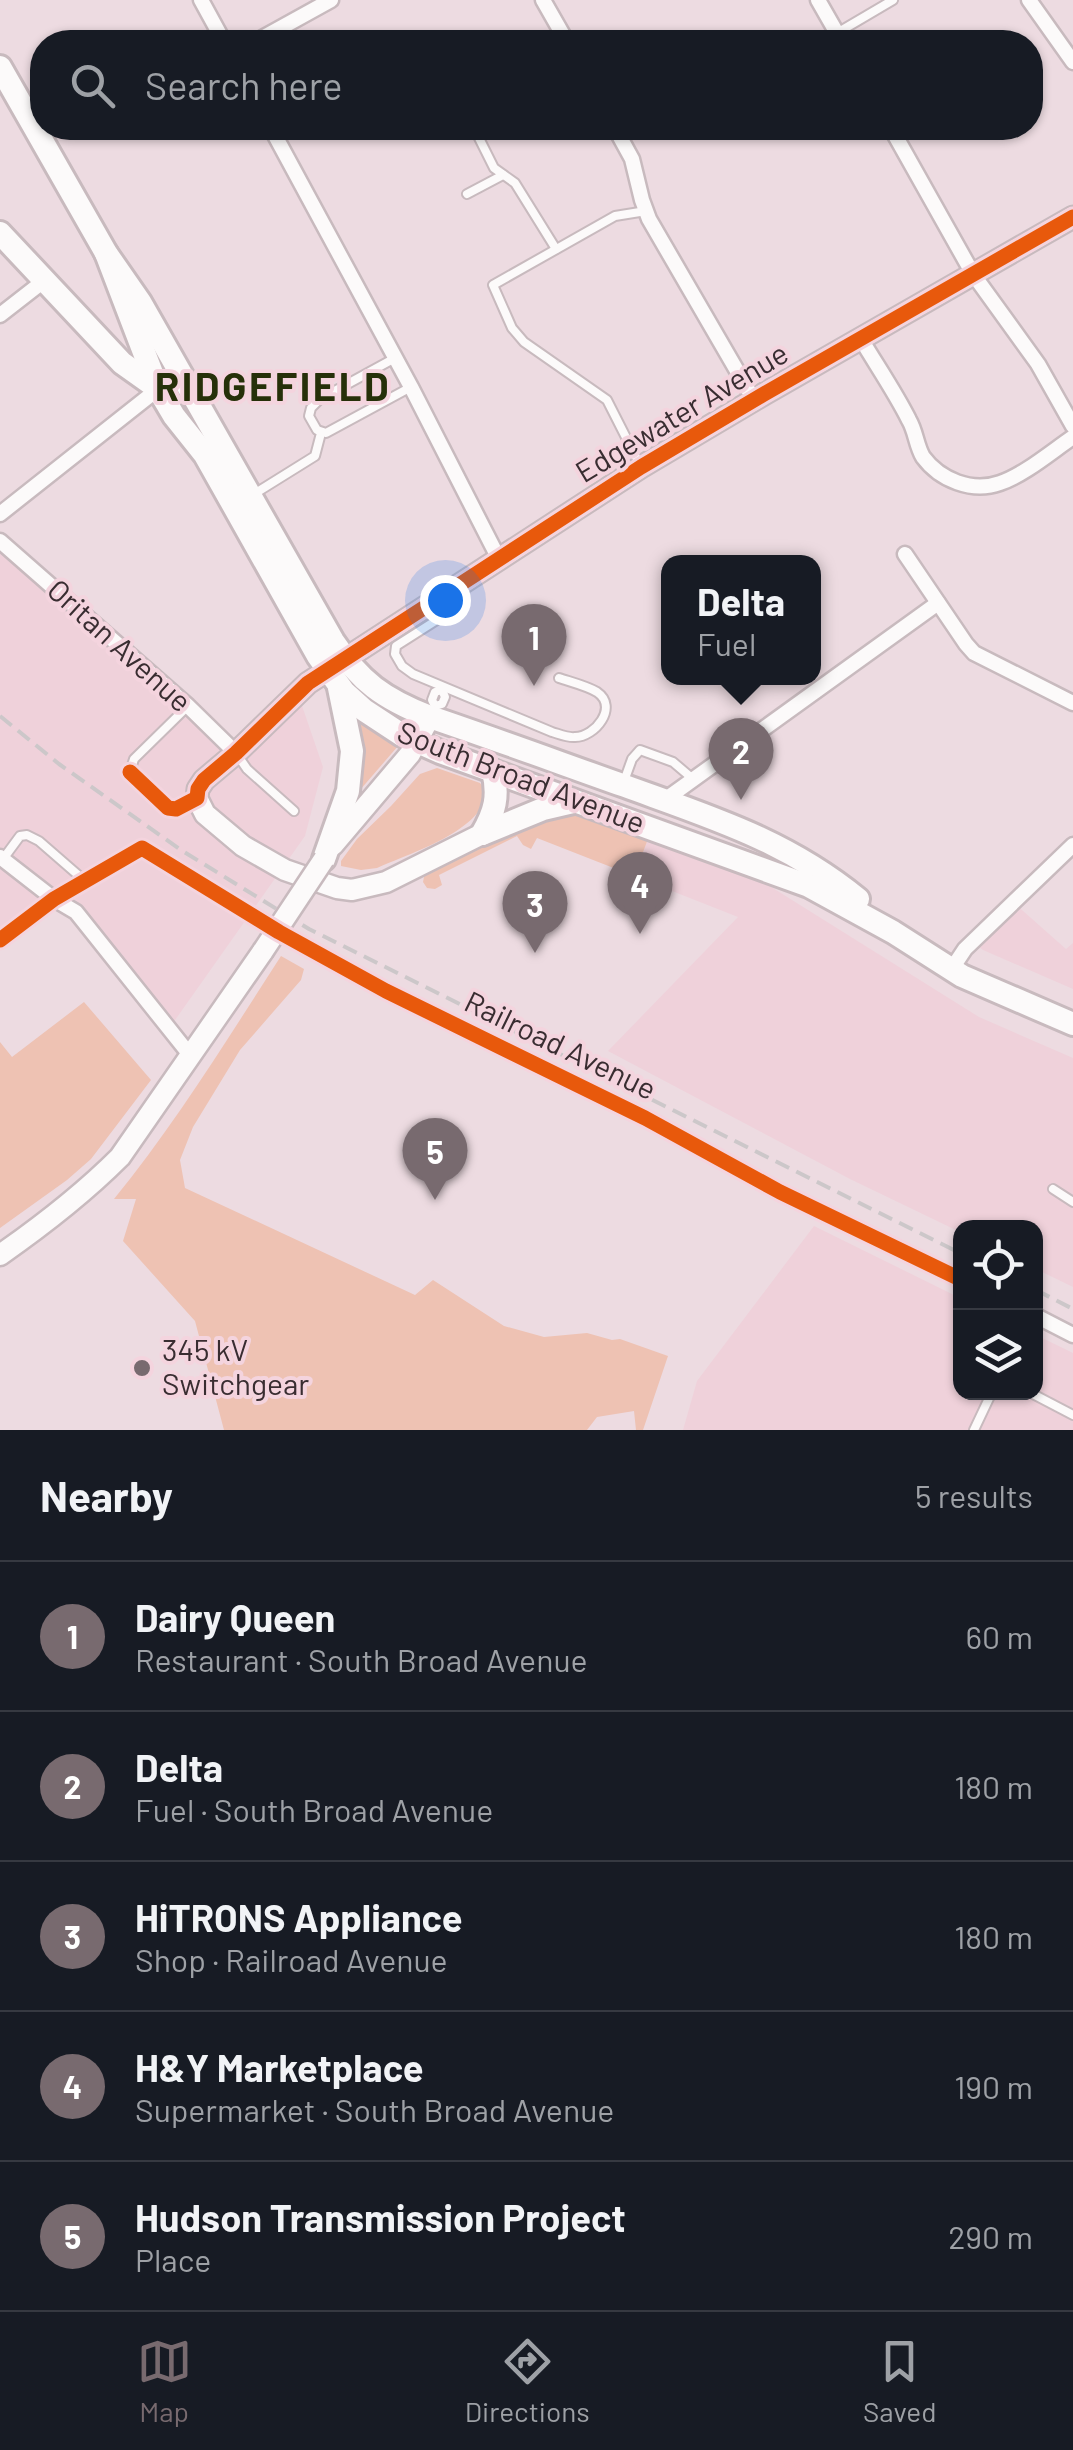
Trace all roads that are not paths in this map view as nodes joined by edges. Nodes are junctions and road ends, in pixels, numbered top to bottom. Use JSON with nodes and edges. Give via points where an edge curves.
{"nodes":[{"id":1,"x":200,"y":0,"type":"edge"},
{"id":2,"x":331,"y":0,"type":"edge"},
{"id":3,"x":542,"y":0,"type":"edge"},
{"id":4,"x":818,"y":0,"type":"edge"},
{"id":5,"x":894,"y":0,"type":"edge"},
{"id":6,"x":1030,"y":0,"type":"edge"},
{"id":7,"x":217,"y":30,"type":"edge"},
{"id":8,"x":277,"y":30,"type":"edge"},
{"id":9,"x":560,"y":30,"type":"edge"},
{"id":10,"x":835,"y":30,"type":"edge"},
{"id":11,"x":851,"y":30,"type":"edge"},
{"id":12,"x":1073,"y":62,"type":"edge"},
{"id":13,"x":0,"y":67,"type":"edge"},
{"id":14,"x":30,"y":120,"type":"edge"},
{"id":15,"x":42,"y":140,"type":"edge"},
{"id":16,"x":276,"y":140,"type":"edge"},
{"id":17,"x":480,"y":140,"type":"edge"},
{"id":18,"x":622,"y":140,"type":"edge"},
{"id":19,"x":898,"y":140,"type":"edge"},
{"id":20,"x":504,"y":175,"type":"junction"},
{"id":21,"x":468,"y":194,"type":"dead end"},
{"id":22,"x":646,"y":212,"type":"junction"},
{"id":23,"x":1073,"y":216,"type":"edge"},
{"id":24,"x":0,"y":232,"type":"edge"},
{"id":25,"x":556,"y":250,"type":"junction"},
{"id":26,"x":106,"y":253,"type":"junction"},
{"id":27,"x":974,"y":274,"type":"junction"},
{"id":28,"x":45,"y":280,"type":"junction"},
{"id":29,"x":0,"y":315,"type":"edge"},
{"id":30,"x":861,"y":339,"type":"junction"},
{"id":31,"x":388,"y":361,"type":"junction"},
{"id":32,"x":158,"y":389,"type":"junction"},
{"id":33,"x":404,"y":391,"type":"junction"},
{"id":34,"x":754,"y":400,"type":"junction"},
{"id":35,"x":1073,"y":426,"type":"edge"},
{"id":36,"x":321,"y":436,"type":"junction"},
{"id":37,"x":1073,"y":437,"type":"edge"},
{"id":38,"x":218,"y":442,"type":"junction"},
{"id":39,"x":641,"y":467,"type":"junction"},
{"id":40,"x":250,"y":496,"type":"junction"},
{"id":41,"x":0,"y":514,"type":"edge"},
{"id":42,"x":0,"y":541,"type":"edge"},
{"id":43,"x":905,"y":554,"type":"dead end"},
{"id":44,"x":499,"y":559,"type":"junction"},
{"id":45,"x":938,"y":603,"type":"junction"},
{"id":46,"x":440,"y":618,"type":"dead end"},
{"id":47,"x":337,"y":671,"type":"junction"},
{"id":48,"x":559,"y":678,"type":"dead end"},
{"id":49,"x":443,"y":688,"type":"junction"},
{"id":50,"x":1073,"y":703,"type":"edge"},
{"id":51,"x":188,"y":706,"type":"junction"},
{"id":52,"x":432,"y":712,"type":"junction"},
{"id":53,"x":552,"y":732,"type":"junction"},
{"id":54,"x":418,"y":743,"type":"junction"},
{"id":55,"x":236,"y":753,"type":"junction"},
{"id":56,"x":543,"y":756,"type":"junction"},
{"id":57,"x":493,"y":771,"type":"junction"},
{"id":58,"x":130,"y":772,"type":"joint"},
{"id":59,"x":693,"y":779,"type":"junction"},
{"id":60,"x":622,"y":785,"type":"junction"},
{"id":61,"x":197,"y":798,"type":"junction"},
{"id":62,"x":666,"y":800,"type":"junction"},
{"id":63,"x":575,"y":802,"type":"junction"},
{"id":64,"x":294,"y":810,"type":"dead end"},
{"id":65,"x":635,"y":822,"type":"junction"},
{"id":66,"x":482,"y":834,"type":"junction"},
{"id":67,"x":1073,"y":845,"type":"edge"},
{"id":68,"x":1,"y":858,"type":"edge"},
{"id":69,"x":324,"y":858,"type":"junction"},
{"id":70,"x":85,"y":881,"type":"junction"},
{"id":71,"x":54,"y":899,"type":"junction"},
{"id":72,"x":894,"y":932,"type":"junction"},
{"id":73,"x":0,"y":940,"type":"edge"},
{"id":74,"x":951,"y":970,"type":"junction"},
{"id":75,"x":1073,"y":1024,"type":"edge"},
{"id":76,"x":190,"y":1055,"type":"junction"},
{"id":77,"x":1053,"y":1189,"type":"dead end"},
{"id":78,"x":1073,"y":1202,"type":"edge"},
{"id":79,"x":0,"y":1255,"type":"edge"},
{"id":80,"x":953,"y":1276,"type":"edge"},
{"id":81,"x":1043,"y":1320,"type":"edge"},
{"id":82,"x":1073,"y":1335,"type":"edge"},
{"id":83,"x":1043,"y":1399,"type":"edge"},
{"id":84,"x":988,"y":1400,"type":"edge"},
{"id":85,"x":1073,"y":1415,"type":"edge"},
{"id":86,"x":974,"y":1430,"type":"edge"}],
"edges":[{"from":1,"to":7,"type":"street"},
{"from":2,"to":8,"type":"street"},
{"from":3,"to":9,"type":"street"},
{"from":4,"to":10,"type":"street"},
{"from":5,"to":11,"type":"lane"},
{"from":6,"to":12,"type":"street"},
{"from":13,"to":14,"type":"main road"},
{"from":15,"to":26,"type":"main road"},
{"from":16,"to":31,"type":"street"},
{"from":17,"to":20,"type":"lane"},
{"from":18,"to":22,"type":"street"},
{"from":19,"to":27,"type":"street"},
{"from":20,"to":21,"type":"lane"},
{"from":20,"to":25,"type":"lane"},
{"from":22,"to":25,"type":"lane","via":[[615,216]]},
{"from":22,"to":34,"type":"street"},
{"from":23,"to":27,"type":"street","name":"Edgewater Avenue"},
{"from":24,"to":28,"type":"main road"},
{"from":25,"to":39,"type":"lane","via":[[493,285],[524,342],[607,400]]},
{"from":26,"to":32,"type":"main road"},
{"from":26,"to":38,"type":"main road"},
{"from":27,"to":30,"type":"street","name":"Edgewater Avenue"},
{"from":27,"to":35,"type":"street"},
{"from":28,"to":29,"type":"street"},
{"from":28,"to":32,"type":"main road","via":[[122,362]]},
{"from":30,"to":34,"type":"street","name":"Edgewater Avenue"},
{"from":30,"to":37,"type":"street","via":[[923,456],[946,478],[976,486],[1004,482]]},
{"from":31,"to":33,"type":"street"},
{"from":31,"to":36,"type":"lane","via":[[314,403],[309,416]]},
{"from":32,"to":38,"type":"main road"},
{"from":32,"to":41,"type":"street"},
{"from":32,"to":47,"type":"main road","name":"South Broad Avenue"},
{"from":33,"to":36,"type":"lane"},
{"from":33,"to":44,"type":"street"},
{"from":34,"to":39,"type":"street","name":"Edgewater Avenue"},
{"from":36,"to":40,"type":"lane","via":[[316,456]]},
{"from":38,"to":40,"type":"main road","name":"South Broad Avenue"},
{"from":39,"to":44,"type":"street","name":"Edgewater Avenue"},
{"from":40,"to":47,"type":"main road","name":"South Broad Avenue","via":[[333,641]]},
{"from":42,"to":51,"type":"street","name":"Oritan Avenue"},
{"from":43,"to":45,"type":"street"},
{"from":44,"to":47,"type":"street","name":"Edgewater Avenue"},
{"from":45,"to":50,"type":"street","via":[[974,653]]},
{"from":45,"to":59,"type":"street"},
{"from":46,"to":49,"type":"lane","via":[[396,646],[395,654],[413,674]]},
{"from":47,"to":52,"type":"main road","name":"South Broad Avenue","via":[[396,702]]},
{"from":47,"to":54,"type":"main road","name":"South Broad Avenue","via":[[350,698]]},
{"from":47,"to":55,"type":"street","name":"Edgewater Avenue","via":[[308,684]]},
{"from":47,"to":69,"type":"main road","via":[[352,752],[348,791]]},
{"from":48,"to":53,"type":"lane","via":[[598,693],[607,710],[580,737]]},
{"from":49,"to":52,"type":"lane","via":[[442,704]]},
{"from":49,"to":53,"type":"lane"},
{"from":51,"to":55,"type":"street","name":"Oritan Avenue"},
{"from":51,"to":58,"type":"lane","via":[[134,759]]},
{"from":52,"to":54,"type":"street"},
{"from":52,"to":56,"type":"main road","name":"South Broad Avenue"},
{"from":53,"to":56,"type":"lane"},
{"from":54,"to":57,"type":"main road","name":"South Broad Avenue"},
{"from":54,"to":69,"type":"street"},
{"from":55,"to":61,"type":"street","name":"Edgewater Avenue","via":[[204,780]]},
{"from":55,"to":64,"type":"lane"},
{"from":56,"to":60,"type":"main road","name":"South Broad Avenue"},
{"from":57,"to":63,"type":"main road","name":"South Broad Avenue"},
{"from":57,"to":66,"type":"main road","via":[[496,804]]},
{"from":58,"to":61,"type":"street","via":[[168,808]]},
{"from":59,"to":60,"type":"lane","via":[[673,762],[640,750]]},
{"from":59,"to":62,"type":"street"},
{"from":60,"to":62,"type":"main road","name":"South Broad Avenue"},
{"from":61,"to":66,"type":"street","via":[[205,814],[242,846],[325,886],[352,890],[386,882]]},
{"from":62,"to":65,"type":"main road","via":[[654,816]]},
{"from":62,"to":72,"type":"main road","name":"South Broad Avenue","via":[[792,853]]},
{"from":63,"to":65,"type":"main road","name":"South Broad Avenue"},
{"from":63,"to":66,"type":"main road"},
{"from":65,"to":72,"type":"main road","name":"South Broad Avenue","via":[[795,880]]},
{"from":67,"to":74,"type":"street"},
{"from":68,"to":70,"type":"lane","via":[[27,835]]},
{"from":68,"to":71,"type":"street"},
{"from":69,"to":76,"type":"street","bridge":true},
{"from":70,"to":71,"type":"street"},
{"from":70,"to":80,"type":"street","name":"Railroad Avenue","via":[[142,848],[386,991]]},
{"from":71,"to":73,"type":"street"},
{"from":71,"to":76,"type":"street","via":[[76,912]]},
{"from":72,"to":74,"type":"main road"},
{"from":74,"to":75,"type":"main road"},
{"from":76,"to":79,"type":"street","via":[[120,1158]]},
{"from":77,"to":78,"type":"lane"},
{"from":81,"to":82,"type":"street"},
{"from":83,"to":85,"type":"lane"},
{"from":84,"to":86,"type":"lane"}]}
